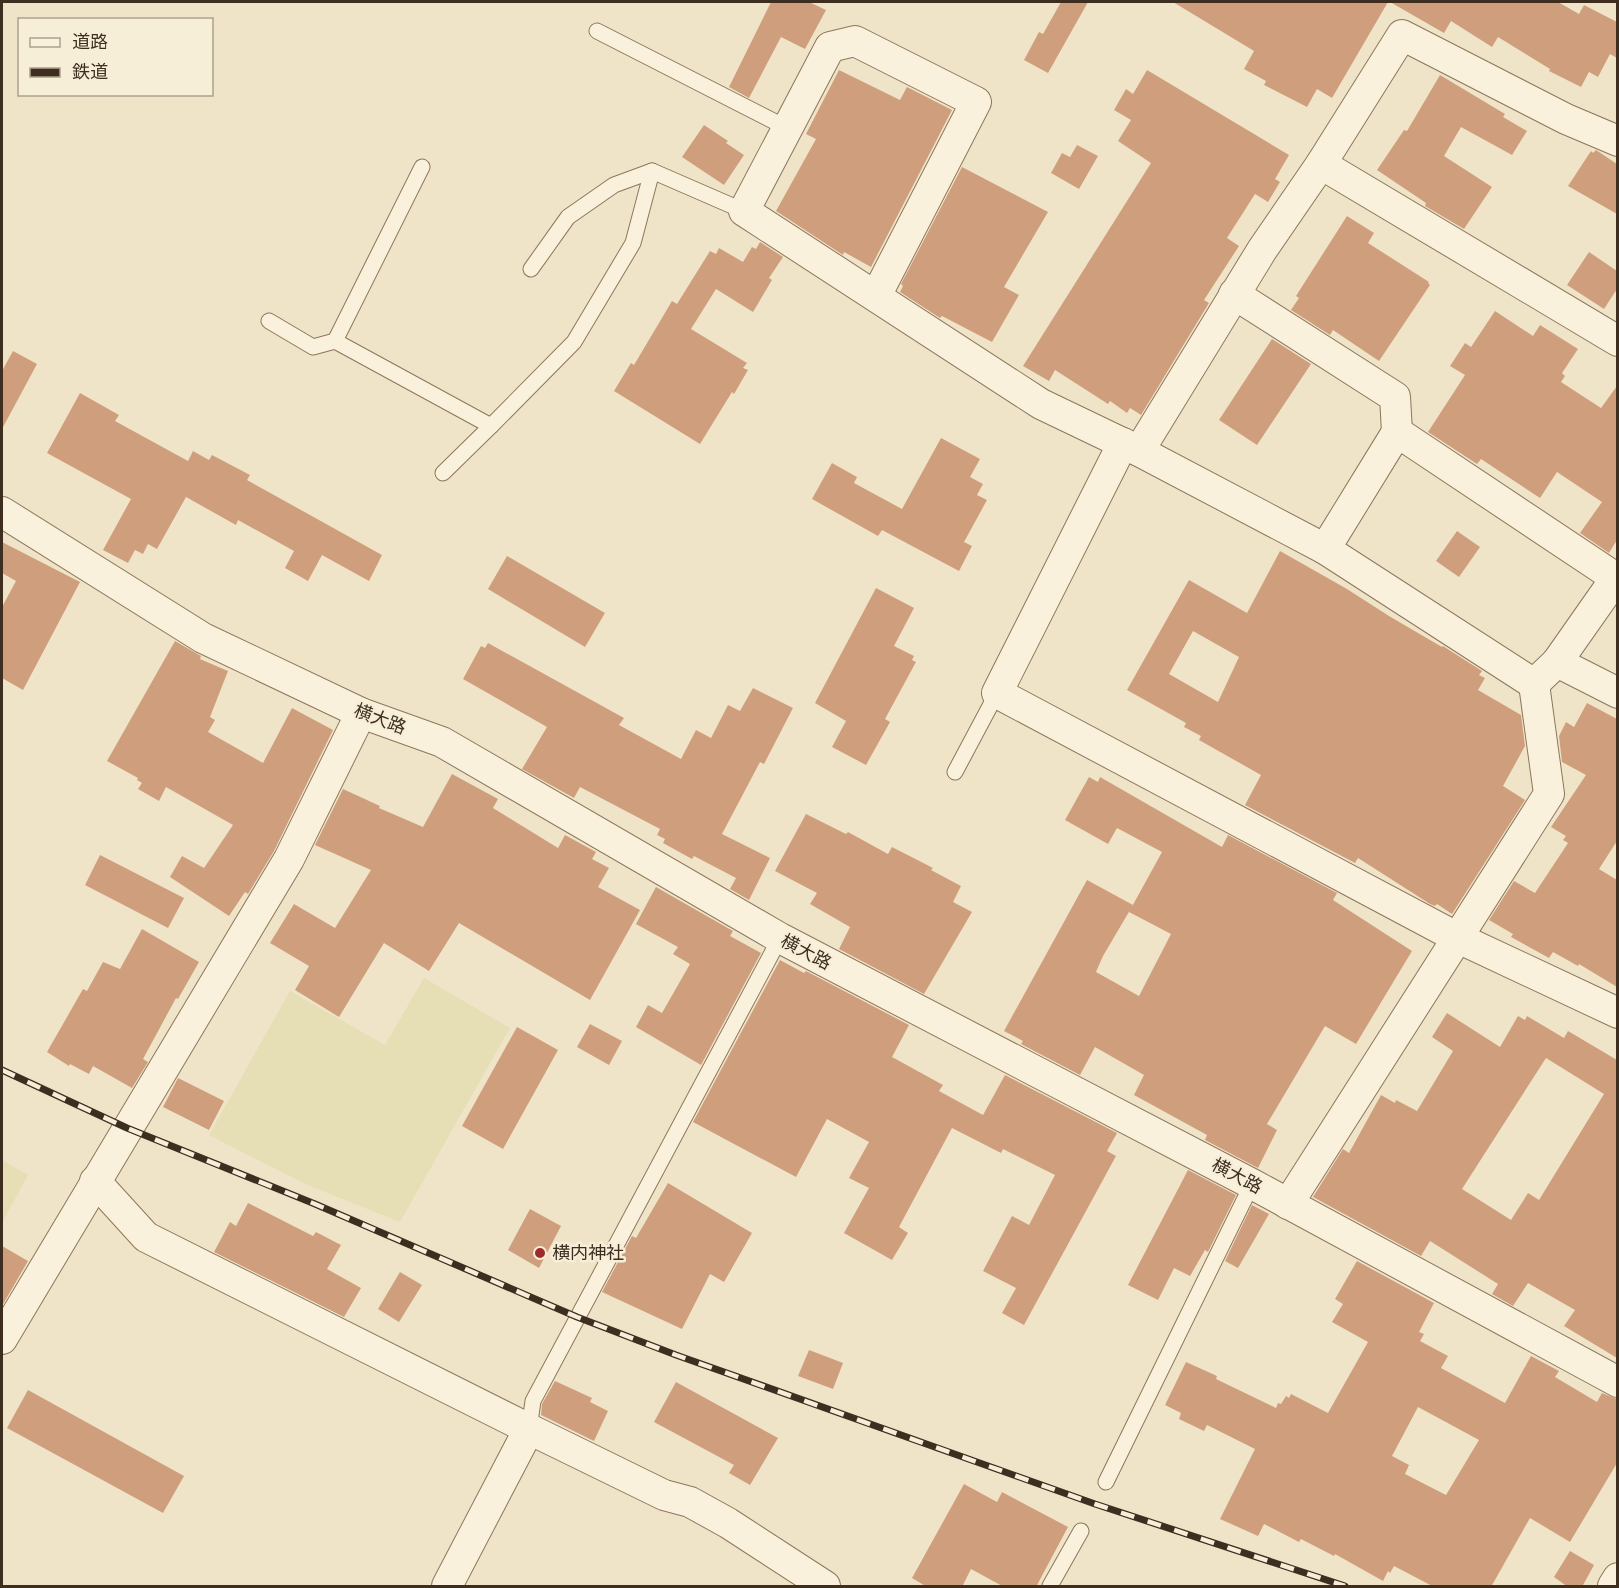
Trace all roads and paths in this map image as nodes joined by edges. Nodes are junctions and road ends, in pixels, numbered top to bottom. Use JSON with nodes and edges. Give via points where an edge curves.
{"nodes":[{"id":1,"x":597,"y":31,"type":"dead end"},
{"id":2,"x":787,"y":128,"type":"junction"},
{"id":3,"x":1617,"y":141,"type":"edge"},
{"id":4,"x":1321,"y":164,"type":"junction"},
{"id":5,"x":422,"y":167,"type":"dead end"},
{"id":6,"x":652,"y":171,"type":"junction"},
{"id":7,"x":744,"y":210,"type":"junction"},
{"id":8,"x":531,"y":269,"type":"dead end"},
{"id":9,"x":1234,"y":294,"type":"junction"},
{"id":10,"x":876,"y":296,"type":"junction"},
{"id":11,"x":269,"y":321,"type":"dead end"},
{"id":12,"x":334,"y":341,"type":"junction"},
{"id":13,"x":1617,"y":341,"type":"edge"},
{"id":14,"x":491,"y":426,"type":"junction"},
{"id":15,"x":1396,"y":432,"type":"junction"},
{"id":16,"x":1131,"y":447,"type":"junction"},
{"id":17,"x":443,"y":473,"type":"dead end"},
{"id":18,"x":2,"y":512,"type":"edge"},
{"id":19,"x":1324,"y":549,"type":"junction"},
{"id":20,"x":1617,"y":577,"type":"edge"},
{"id":21,"x":1557,"y":662,"type":"junction"},
{"id":22,"x":1534,"y":684,"type":"junction"},
{"id":23,"x":997,"y":693,"type":"junction"},
{"id":24,"x":1617,"y":693,"type":"edge"},
{"id":25,"x":361,"y":713,"type":"junction"},
{"id":26,"x":955,"y":772,"type":"dead end"},
{"id":27,"x":780,"y":938,"type":"junction"},
{"id":28,"x":1458,"y":938,"type":"junction"},
{"id":29,"x":1617,"y":1013,"type":"edge"},
{"id":30,"x":95,"y":1181,"type":"junction"},
{"id":31,"x":1252,"y":1184,"type":"junction"},
{"id":32,"x":1288,"y":1204,"type":"junction"},
{"id":33,"x":2,"y":1339,"type":"edge"},
{"id":34,"x":1617,"y":1382,"type":"edge"},
{"id":35,"x":529,"y":1429,"type":"junction"},
{"id":36,"x":1106,"y":1482,"type":"dead end"},
{"id":37,"x":1081,"y":1531,"type":"dead end"},
{"id":38,"x":1617,"y":1578,"type":"edge"},
{"id":39,"x":447,"y":1587,"type":"edge"},
{"id":40,"x":825,"y":1587,"type":"edge"},
{"id":41,"x":1050,"y":1587,"type":"edge"},
{"id":42,"x":1613,"y":1587,"type":"edge"}],
"edges":[{"from":1,"to":2,"type":"lane"},
{"from":2,"to":7,"type":"street"},
{"from":2,"to":10,"type":"street","via":[[830,47],[855,41],[976,102]]},
{"from":3,"to":4,"type":"street","via":[[1402,35]]},
{"from":4,"to":9,"type":"street"},
{"from":4,"to":13,"type":"street"},
{"from":5,"to":12,"type":"lane"},
{"from":6,"to":7,"type":"lane"},
{"from":6,"to":8,"type":"lane","via":[[614,185],[568,217]]},
{"from":6,"to":14,"type":"lane","via":[[633,243],[574,342]]},
{"from":7,"to":10,"type":"street"},
{"from":9,"to":15,"type":"street","via":[[1395,397]]},
{"from":9,"to":16,"type":"street"},
{"from":10,"to":16,"type":"street","via":[[1041,404]]},
{"from":11,"to":12,"type":"lane","via":[[313,347]]},
{"from":12,"to":14,"type":"lane"},
{"from":14,"to":17,"type":"lane"},
{"from":15,"to":19,"type":"street"},
{"from":15,"to":20,"type":"street"},
{"from":16,"to":19,"type":"street"},
{"from":16,"to":23,"type":"street"},
{"from":18,"to":25,"type":"street","name":"横大路","via":[[203,638]]},
{"from":19,"to":22,"type":"street"},
{"from":20,"to":21,"type":"street"},
{"from":21,"to":22,"type":"street"},
{"from":21,"to":24,"type":"street"},
{"from":22,"to":28,"type":"street","via":[[1549,794]]},
{"from":23,"to":26,"type":"lane"},
{"from":23,"to":28,"type":"street"},
{"from":25,"to":27,"type":"street","name":"横大路","via":[[442,742]]},
{"from":25,"to":30,"type":"street","via":[[288,860]]},
{"from":27,"to":31,"type":"street","name":"横大路"},
{"from":27,"to":35,"type":"lane","via":[[533,1401]]},
{"from":28,"to":29,"type":"street"},
{"from":28,"to":32,"type":"street"},
{"from":30,"to":33,"type":"street"},
{"from":30,"to":35,"type":"street","via":[[146,1237]]},
{"from":31,"to":32,"type":"street","name":"横大路"},
{"from":31,"to":36,"type":"lane"},
{"from":32,"to":34,"type":"street","name":"横大路"},
{"from":35,"to":39,"type":"street"},
{"from":35,"to":40,"type":"street","via":[[664,1495],[690,1502]]},
{"from":37,"to":41,"type":"lane"},
{"from":38,"to":42,"type":"street"}]}
